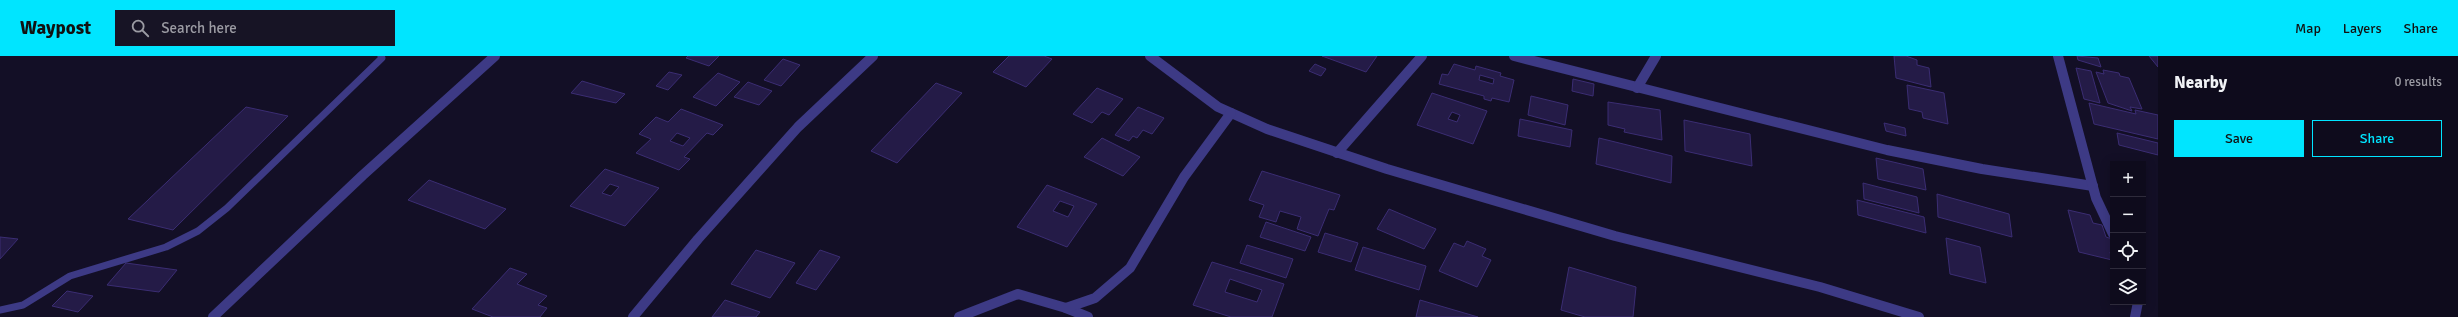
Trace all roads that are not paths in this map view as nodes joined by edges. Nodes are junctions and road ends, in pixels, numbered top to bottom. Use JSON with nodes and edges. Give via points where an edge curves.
{"nodes":[{"id":1,"x":381,"y":56,"type":"edge"},
{"id":2,"x":495,"y":56,"type":"edge"},
{"id":3,"x":873,"y":56,"type":"edge"},
{"id":4,"x":1150,"y":56,"type":"edge"},
{"id":5,"x":1422,"y":56,"type":"edge"},
{"id":6,"x":1514,"y":56,"type":"edge"},
{"id":7,"x":1656,"y":56,"type":"edge"},
{"id":8,"x":2058,"y":56,"type":"edge"},
{"id":9,"x":1636,"y":88,"type":"junction"},
{"id":10,"x":1231,"y":113,"type":"junction"},
{"id":11,"x":1338,"y":153,"type":"junction"},
{"id":12,"x":2093,"y":186,"type":"junction"},
{"id":13,"x":2113,"y":233,"type":"edge"},
{"id":14,"x":2137,"y":305,"type":"edge"},
{"id":15,"x":1066,"y":308,"type":"junction"},
{"id":16,"x":0,"y":310,"type":"edge"},
{"id":17,"x":213,"y":317,"type":"edge"},
{"id":18,"x":633,"y":317,"type":"edge"},
{"id":19,"x":959,"y":317,"type":"edge"},
{"id":20,"x":1088,"y":317,"type":"edge"},
{"id":21,"x":1916,"y":317,"type":"edge"},
{"id":22,"x":2135,"y":317,"type":"edge"}],
"edges":[{"from":1,"to":16,"type":"lane","via":[[382,58],[228,208],[198,231],[166,246],[70,276],[23,305]]},
{"from":2,"to":17,"type":"street"},
{"from":3,"to":18,"type":"street","via":[[798,127],[698,239]]},
{"from":4,"to":10,"type":"street","via":[[1218,107]]},
{"from":5,"to":11,"type":"street"},
{"from":6,"to":9,"type":"street"},
{"from":7,"to":9,"type":"street"},
{"from":8,"to":12,"type":"street"},
{"from":9,"to":12,"type":"street","via":[[1887,150],[1982,169]]},
{"from":10,"to":11,"type":"street","via":[[1268,129]]},
{"from":10,"to":15,"type":"street","via":[[1184,177],[1130,268],[1094,298]]},
{"from":11,"to":21,"type":"street","via":[[1615,236],[1820,287]]},
{"from":12,"to":13,"type":"street"},
{"from":14,"to":22,"type":"street"},
{"from":15,"to":19,"type":"street","via":[[1018,294]]},
{"from":15,"to":20,"type":"street"}]}
